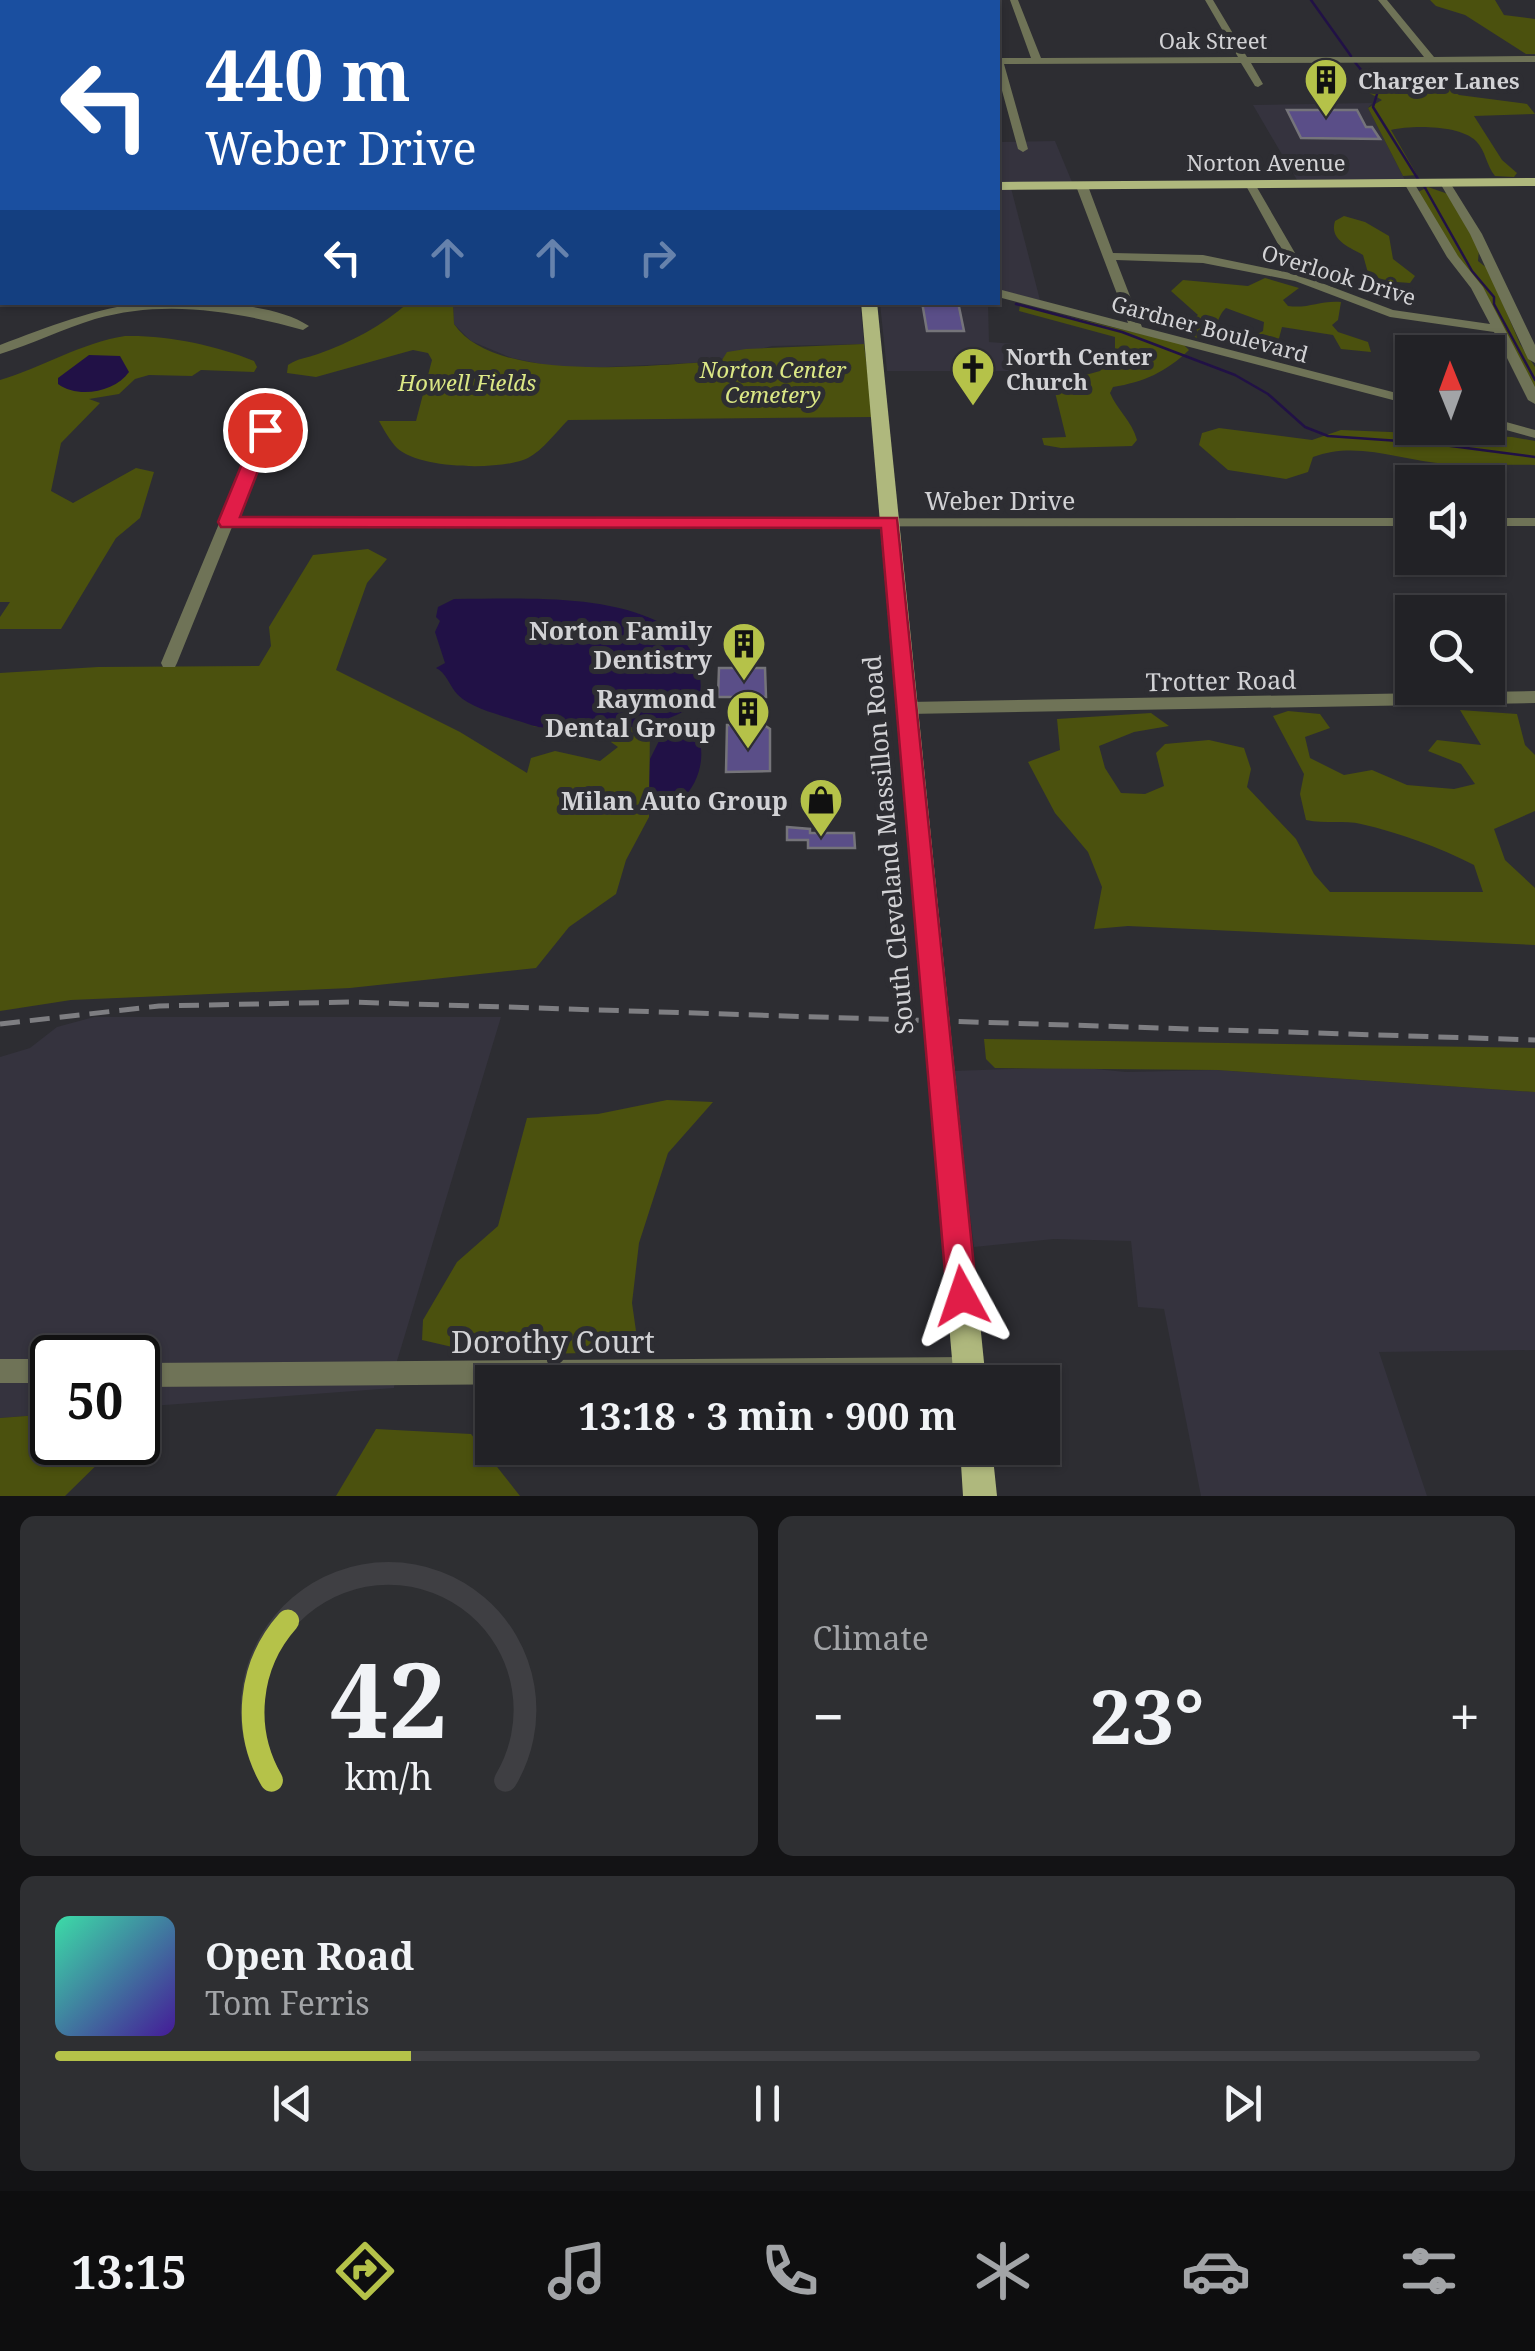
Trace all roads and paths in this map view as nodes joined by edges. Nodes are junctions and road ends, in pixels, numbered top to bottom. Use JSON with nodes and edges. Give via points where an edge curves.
{"nodes":[{"id":1,"x":1014,"y":0,"type":"edge"},
{"id":2,"x":1210,"y":0,"type":"edge"},
{"id":3,"x":1382,"y":0,"type":"edge"},
{"id":4,"x":1430,"y":58,"type":"junction"},
{"id":5,"x":1535,"y":59,"type":"edge"},
{"id":6,"x":1245,"y":60,"type":"junction"},
{"id":7,"x":1000,"y":61,"type":"edge"},
{"id":8,"x":1037,"y":61,"type":"junction"},
{"id":9,"x":1000,"y":68,"type":"edge"},
{"id":10,"x":1258,"y":84,"type":"dead end"},
{"id":11,"x":1023,"y":149,"type":"dead end"},
{"id":12,"x":1535,"y":182,"type":"edge"},
{"id":13,"x":1409,"y":183,"type":"junction"},
{"id":14,"x":1445,"y":183,"type":"junction"},
{"id":15,"x":1250,"y":184,"type":"junction"},
{"id":16,"x":1000,"y":186,"type":"edge"},
{"id":17,"x":1082,"y":186,"type":"junction"},
{"id":18,"x":1110,"y":256,"type":"junction"},
{"id":19,"x":1298,"y":278,"type":"junction"},
{"id":20,"x":1000,"y":293,"type":"edge"},
{"id":21,"x":869,"y":305,"type":"edge"},
{"id":22,"x":303,"y":326,"type":"dead end"},
{"id":23,"x":1136,"y":329,"type":"junction"},
{"id":24,"x":1497,"y":329,"type":"junction"},
{"id":25,"x":0,"y":350,"type":"edge"},
{"id":26,"x":1535,"y":359,"type":"edge"},
{"id":27,"x":1395,"y":397,"type":"edge"},
{"id":28,"x":1535,"y":400,"type":"edge"},
{"id":29,"x":1505,"y":426,"type":"edge"},
{"id":30,"x":265,"y":430,"type":"dead end"},
{"id":31,"x":1535,"y":434,"type":"edge"},
{"id":32,"x":228,"y":522,"type":"junction"},
{"id":33,"x":890,"y":522,"type":"junction"},
{"id":34,"x":1395,"y":522,"type":"edge"},
{"id":35,"x":1505,"y":522,"type":"edge"},
{"id":36,"x":1535,"y":522,"type":"edge"},
{"id":37,"x":169,"y":663,"type":"dead end"},
{"id":38,"x":1535,"y":697,"type":"edge"},
{"id":39,"x":908,"y":708,"type":"junction"},
{"id":40,"x":968,"y":1365,"type":"edge"},
{"id":41,"x":0,"y":1371,"type":"edge"},
{"id":42,"x":30,"y":1371,"type":"edge"},
{"id":43,"x":160,"y":1374,"type":"edge"},
{"id":44,"x":475,"y":1375,"type":"edge"},
{"id":45,"x":977,"y":1465,"type":"edge"},
{"id":46,"x":980,"y":1496,"type":"edge"}],
"edges":[{"from":1,"to":8,"type":"street"},
{"from":2,"to":6,"type":"street"},
{"from":3,"to":4,"type":"street"},
{"from":4,"to":5,"type":"street","name":"Oak Street"},
{"from":4,"to":6,"type":"street","name":"Oak Street"},
{"from":6,"to":8,"type":"street","name":"Oak Street"},
{"from":6,"to":10,"type":"street"},
{"from":7,"to":8,"type":"street","name":"Oak Street"},
{"from":9,"to":11,"type":"street"},
{"from":12,"to":14,"type":"main road","name":"Norton Avenue"},
{"from":13,"to":14,"type":"main road","name":"Norton Avenue"},
{"from":13,"to":15,"type":"main road","name":"Norton Avenue"},
{"from":13,"to":24,"type":"street"},
{"from":14,"to":26,"type":"street"},
{"from":15,"to":17,"type":"main road","name":"Norton Avenue"},
{"from":15,"to":19,"type":"street"},
{"from":16,"to":17,"type":"main road","name":"Norton Avenue"},
{"from":17,"to":18,"type":"street"},
{"from":18,"to":19,"type":"street","name":"Overlook Drive","via":[[1203,259]]},
{"from":18,"to":23,"type":"street"},
{"from":19,"to":24,"type":"street","name":"Overlook Drive","via":[[1390,313]]},
{"from":20,"to":23,"type":"street","name":"Gardner Boulevard"},
{"from":21,"to":33,"type":"main road","name":"South Cleveland Massillon Road"},
{"from":22,"to":25,"type":"street","via":[[224,308],[134,308],[78,320]]},
{"from":23,"to":27,"type":"street","name":"Gardner Boulevard"},
{"from":24,"to":28,"type":"street"},
{"from":29,"to":31,"type":"street"},
{"from":30,"to":32,"type":"street"},
{"from":32,"to":33,"type":"street","name":"Weber Drive"},
{"from":32,"to":37,"type":"street"},
{"from":33,"to":34,"type":"street","name":"Weber Drive"},
{"from":33,"to":39,"type":"main road","name":"South Cleveland Massillon Road"},
{"from":35,"to":36,"type":"street"},
{"from":38,"to":39,"type":"street","name":"Trotter Road"},
{"from":39,"to":40,"type":"main road","name":"South Cleveland Massillon Road"},
{"from":41,"to":42,"type":"street"},
{"from":43,"to":44,"type":"street","name":"Dorothy Court"},
{"from":45,"to":46,"type":"main road"}]}
